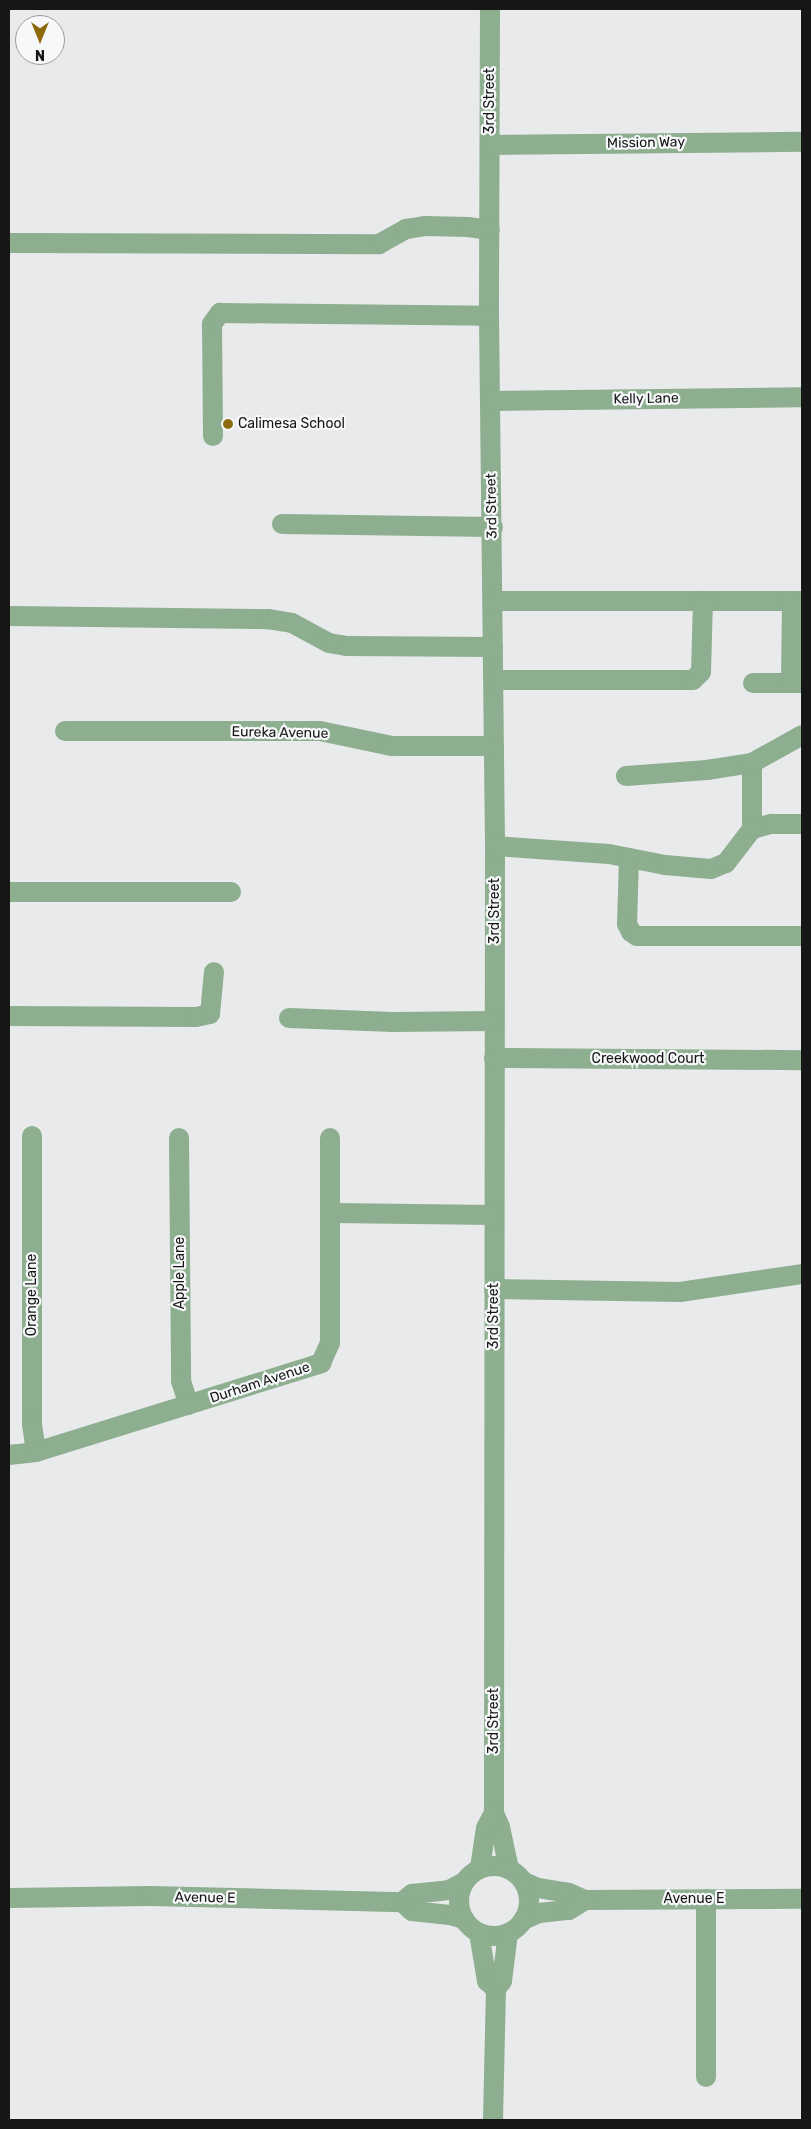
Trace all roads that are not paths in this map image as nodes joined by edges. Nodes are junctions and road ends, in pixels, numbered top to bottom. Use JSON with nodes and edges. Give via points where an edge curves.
{"nodes":[{"id":1,"x":490,"y":9,"type":"edge"},
{"id":2,"x":802,"y":142,"type":"edge"},
{"id":3,"x":490,"y":145,"type":"junction"},
{"id":4,"x":490,"y":230,"type":"junction"},
{"id":5,"x":9,"y":243,"type":"edge"},
{"id":6,"x":489,"y":316,"type":"junction"},
{"id":7,"x":802,"y":397,"type":"edge"},
{"id":8,"x":490,"y":400,"type":"junction"},
{"id":9,"x":213,"y":436,"type":"dead end"},
{"id":10,"x":282,"y":524,"type":"dead end"},
{"id":11,"x":493,"y":527,"type":"junction"},
{"id":12,"x":493,"y":601,"type":"junction"},
{"id":13,"x":703,"y":601,"type":"junction"},
{"id":14,"x":797,"y":601,"type":"edge"},
{"id":15,"x":9,"y":616,"type":"edge"},
{"id":16,"x":493,"y":647,"type":"junction"},
{"id":17,"x":494,"y":680,"type":"junction"},
{"id":18,"x":753,"y":683,"type":"dead end"},
{"id":19,"x":797,"y":683,"type":"edge"},
{"id":20,"x":65,"y":731,"type":"dead end"},
{"id":21,"x":802,"y":735,"type":"edge"},
{"id":22,"x":494,"y":746,"type":"junction"},
{"id":23,"x":752,"y":763,"type":"junction"},
{"id":24,"x":626,"y":776,"type":"dead end"},
{"id":25,"x":802,"y":824,"type":"edge"},
{"id":26,"x":752,"y":829,"type":"junction"},
{"id":27,"x":495,"y":846,"type":"junction"},
{"id":28,"x":629,"y":858,"type":"junction"},
{"id":29,"x":9,"y":892,"type":"edge"},
{"id":30,"x":231,"y":892,"type":"dead end"},
{"id":31,"x":802,"y":936,"type":"edge"},
{"id":32,"x":214,"y":972,"type":"dead end"},
{"id":33,"x":9,"y":1016,"type":"edge"},
{"id":34,"x":289,"y":1018,"type":"dead end"},
{"id":35,"x":494,"y":1021,"type":"junction"},
{"id":36,"x":494,"y":1058,"type":"junction"},
{"id":37,"x":802,"y":1060,"type":"edge"},
{"id":38,"x":32,"y":1136,"type":"dead end"},
{"id":39,"x":179,"y":1138,"type":"dead end"},
{"id":40,"x":330,"y":1138,"type":"dead end"},
{"id":41,"x":332,"y":1213,"type":"junction"},
{"id":42,"x":494,"y":1215,"type":"junction"},
{"id":43,"x":802,"y":1274,"type":"edge"},
{"id":44,"x":494,"y":1289,"type":"junction"},
{"id":45,"x":189,"y":1405,"type":"junction"},
{"id":46,"x":36,"y":1452,"type":"junction"},
{"id":47,"x":9,"y":1455,"type":"edge"},
{"id":48,"x":494,"y":1813,"type":"junction"},
{"id":49,"x":480,"y":1868,"type":"junction"},
{"id":50,"x":516,"y":1875,"type":"junction"},
{"id":51,"x":464,"y":1882,"type":"junction"},
{"id":52,"x":9,"y":1898,"type":"edge"},
{"id":53,"x":706,"y":1899,"type":"junction"},
{"id":54,"x":802,"y":1899,"type":"edge"},
{"id":55,"x":585,"y":1900,"type":"junction"},
{"id":56,"x":402,"y":1902,"type":"junction"},
{"id":57,"x":464,"y":1919,"type":"junction"},
{"id":58,"x":516,"y":1926,"type":"junction"},
{"id":59,"x":479,"y":1933,"type":"junction"},
{"id":60,"x":496,"y":1989,"type":"junction"},
{"id":61,"x":706,"y":2077,"type":"dead end"},
{"id":62,"x":493,"y":2120,"type":"edge"}],
"edges":[{"from":1,"to":3,"type":"street","name":"3rd Street"},
{"from":2,"to":3,"type":"street","name":"Mission Way"},
{"from":3,"to":4,"type":"street","name":"3rd Street"},
{"from":4,"to":5,"type":"street","via":[[425,226],[406,229],[379,244]]},
{"from":4,"to":6,"type":"street","name":"3rd Street"},
{"from":6,"to":8,"type":"street","name":"3rd Street"},
{"from":6,"to":9,"type":"street","via":[[220,313],[212,324]]},
{"from":7,"to":8,"type":"street","name":"Kelly Lane"},
{"from":8,"to":11,"type":"street","name":"3rd Street"},
{"from":10,"to":11,"type":"street"},
{"from":11,"to":12,"type":"street","name":"3rd Street"},
{"from":12,"to":13,"type":"street"},
{"from":12,"to":16,"type":"street","name":"3rd Street"},
{"from":13,"to":14,"type":"street"},
{"from":13,"to":17,"type":"street","via":[[701,672],[693,680]]},
{"from":14,"to":19,"type":"street"},
{"from":15,"to":16,"type":"street","via":[[268,620],[292,623],[329,643],[346,646]]},
{"from":16,"to":17,"type":"street","name":"3rd Street"},
{"from":17,"to":22,"type":"street","name":"3rd Street"},
{"from":18,"to":19,"type":"street"},
{"from":20,"to":22,"type":"street","name":"Eureka Avenue","via":[[320,731],[392,746]]},
{"from":21,"to":23,"type":"street"},
{"from":22,"to":27,"type":"street","name":"3rd Street"},
{"from":23,"to":24,"type":"street"},
{"from":23,"to":26,"type":"street"},
{"from":25,"to":26,"type":"street","via":[[771,824]]},
{"from":26,"to":28,"type":"street","via":[[726,863],[711,869]]},
{"from":27,"to":28,"type":"street"},
{"from":27,"to":35,"type":"street","name":"3rd Street"},
{"from":28,"to":31,"type":"street","via":[[627,924],[637,936]]},
{"from":29,"to":30,"type":"street"},
{"from":32,"to":33,"type":"street","via":[[210,1014],[196,1017]]},
{"from":34,"to":35,"type":"street"},
{"from":35,"to":36,"type":"street","name":"3rd Street"},
{"from":36,"to":37,"type":"street","name":"Creekwood Court"},
{"from":36,"to":42,"type":"street","name":"3rd Street"},
{"from":38,"to":46,"type":"street","name":"Orange Lane","via":[[32,1424]]},
{"from":39,"to":45,"type":"street","name":"Apple Lane","via":[[181,1381]]},
{"from":40,"to":41,"type":"street","name":"Durham Avenue"},
{"from":41,"to":42,"type":"street"},
{"from":41,"to":45,"type":"street","name":"Durham Avenue","via":[[330,1343],[321,1363]]},
{"from":42,"to":44,"type":"street","name":"3rd Street"},
{"from":43,"to":44,"type":"street","via":[[680,1292]]},
{"from":44,"to":48,"type":"street","name":"3rd Street"},
{"from":45,"to":46,"type":"street","name":"Durham Avenue"},
{"from":46,"to":47,"type":"street","name":"Durham Avenue"},
{"from":48,"to":49,"type":"street","name":"3rd Street","via":[[486,1828]]},
{"from":48,"to":50,"type":"street","name":"3rd Street"},
{"from":49,"to":50,"type":"street","via":[[499,1866]]},
{"from":49,"to":51,"type":"street"},
{"from":50,"to":55,"type":"street","name":"Avenue E","via":[[538,1888],[569,1893]]},
{"from":50,"to":58,"type":"street","via":[[529,1901]]},
{"from":51,"to":56,"type":"street","name":"Avenue E","via":[[449,1890],[412,1894]]},
{"from":51,"to":57,"type":"street","via":[[459,1900]]},
{"from":52,"to":56,"type":"street","name":"Avenue E","via":[[150,1896]]},
{"from":53,"to":54,"type":"street","name":"Avenue E"},
{"from":53,"to":55,"type":"street","name":"Avenue E"},
{"from":53,"to":61,"type":"street"},
{"from":55,"to":58,"type":"street","name":"Avenue E","via":[[568,1910],[540,1914]]},
{"from":56,"to":57,"type":"street","name":"Avenue E","via":[[412,1911]]},
{"from":57,"to":59,"type":"street"},
{"from":58,"to":59,"type":"street","via":[[499,1936]]},
{"from":58,"to":60,"type":"street","via":[[502,1981]]},
{"from":59,"to":60,"type":"street","via":[[488,1981]]},
{"from":60,"to":62,"type":"street"}]}
